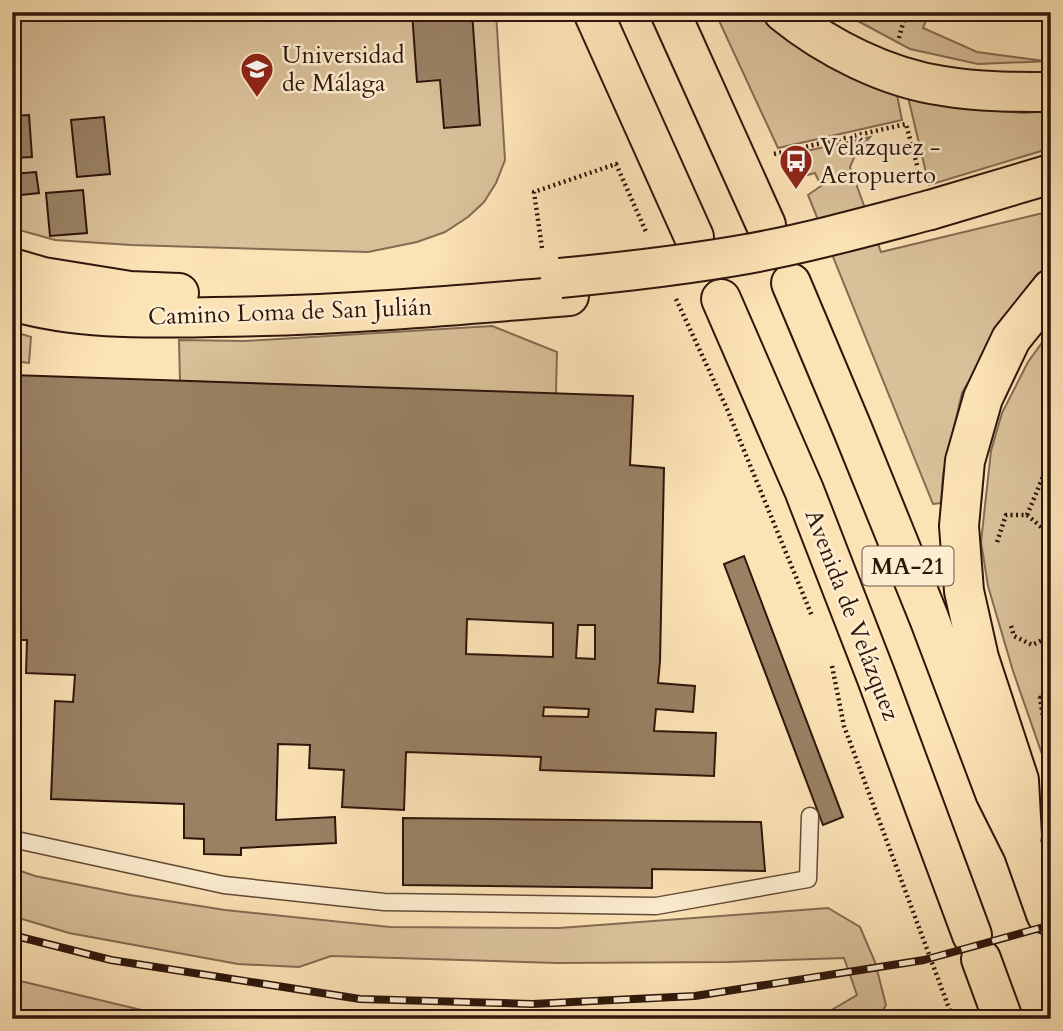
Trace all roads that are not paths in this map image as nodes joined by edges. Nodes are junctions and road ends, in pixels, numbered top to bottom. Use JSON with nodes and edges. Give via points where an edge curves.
{"nodes":[{"id":1,"x":593,"y":12,"type":"edge"},
{"id":2,"x":670,"y":12,"type":"edge"},
{"id":3,"x":783,"y":12,"type":"edge"},
{"id":4,"x":1051,"y":92,"type":"edge"},
{"id":5,"x":1051,"y":174,"type":"edge"},
{"id":6,"x":1051,"y":193,"type":"edge"},
{"id":7,"x":929,"y":205,"type":"junction"},
{"id":8,"x":766,"y":225,"type":"dead end"},
{"id":9,"x":694,"y":237,"type":"dead end"},
{"id":10,"x":12,"y":268,"type":"edge"},
{"id":11,"x":557,"y":275,"type":"junction"},
{"id":12,"x":791,"y":284,"type":"dead end"},
{"id":13,"x":1051,"y":289,"type":"edge"},
{"id":14,"x":721,"y":299,"type":"dead end"},
{"id":15,"x":12,"y":301,"type":"edge"},
{"id":16,"x":810,"y":816,"type":"dead end"},
{"id":17,"x":12,"y":839,"type":"edge"},
{"id":18,"x":1023,"y":849,"type":"junction"},
{"id":19,"x":1046,"y":914,"type":"dead end"},
{"id":20,"x":1003,"y":1019,"type":"edge"}],
"edges":[{"from":1,"to":9,"type":"main road"},
{"from":2,"to":8,"type":"main road"},
{"from":3,"to":4,"type":"main road","via":[[845,53],[896,75],[1000,93]]},
{"from":5,"to":7,"type":"main road"},
{"from":6,"to":7,"type":"main road"},
{"from":7,"to":11,"type":"main road","via":[[844,251],[752,271],[661,285]]},
{"from":10,"to":11,"type":"main road","name":"Camino Loma de San Julián","via":[[130,291],[258,296],[447,289]]},
{"from":11,"to":15,"type":"main road","name":"Camino Loma de San Julián","via":[[453,306],[272,316],[122,318],[41,310]]},
{"from":12,"to":18,"type":"main road","number":"MA-21","via":[[995,793]]},
{"from":13,"to":18,"type":"main road","via":[[1011,339],[983,398],[965,461],[959,526],[964,590],[979,658],[1020,780]]},
{"from":14,"to":20,"type":"main road","name":"Avenida de Velázquez","number":"MA-21","via":[[804,490]]},
{"from":16,"to":17,"type":"lane","via":[[808,879],[656,906],[384,902],[224,885]]},
{"from":18,"to":19,"type":"main road","number":"MA-21"}]}
